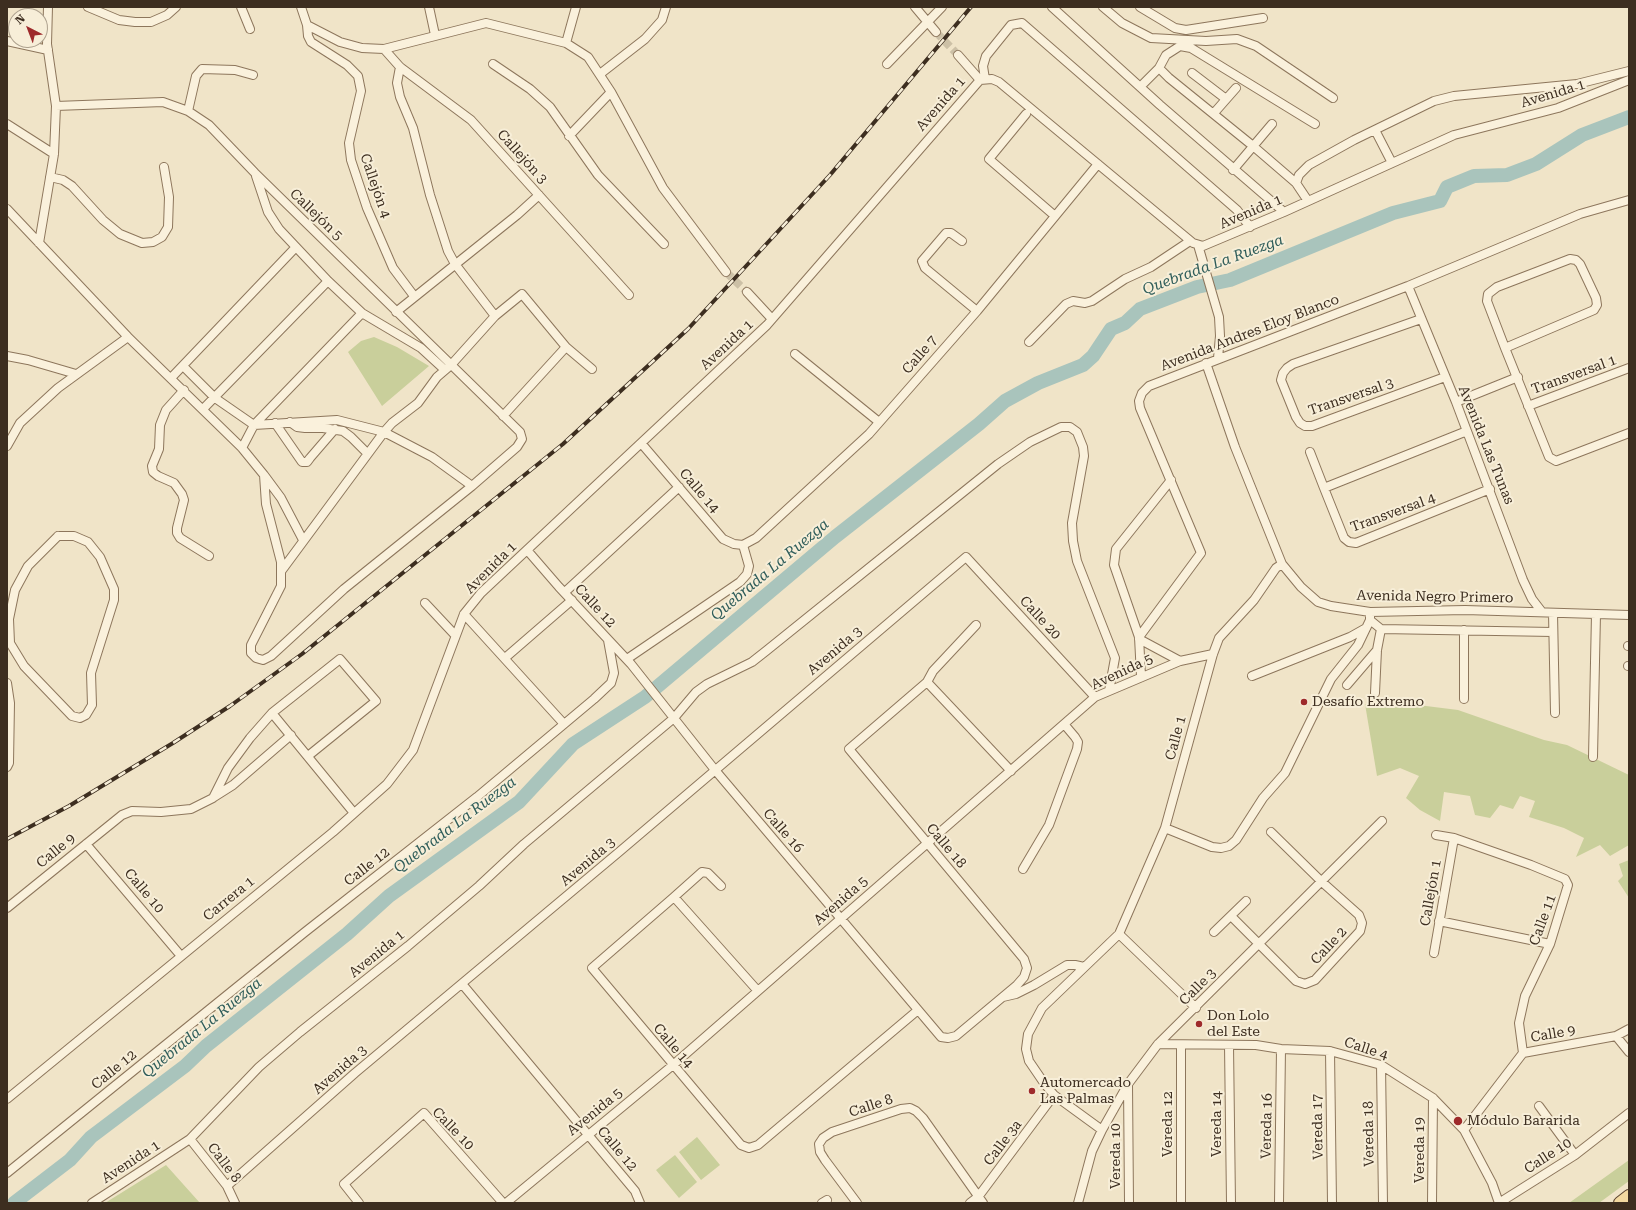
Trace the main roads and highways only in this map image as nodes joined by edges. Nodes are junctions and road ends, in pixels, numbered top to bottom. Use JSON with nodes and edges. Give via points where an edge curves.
{"nodes":[{"id":1,"x":1629,"y":1196,"type":"edge"},
{"id":2,"x":1620,"y":1203,"type":"edge"}],
"edges":[{"from":1,"to":2,"type":"main road"}]}
